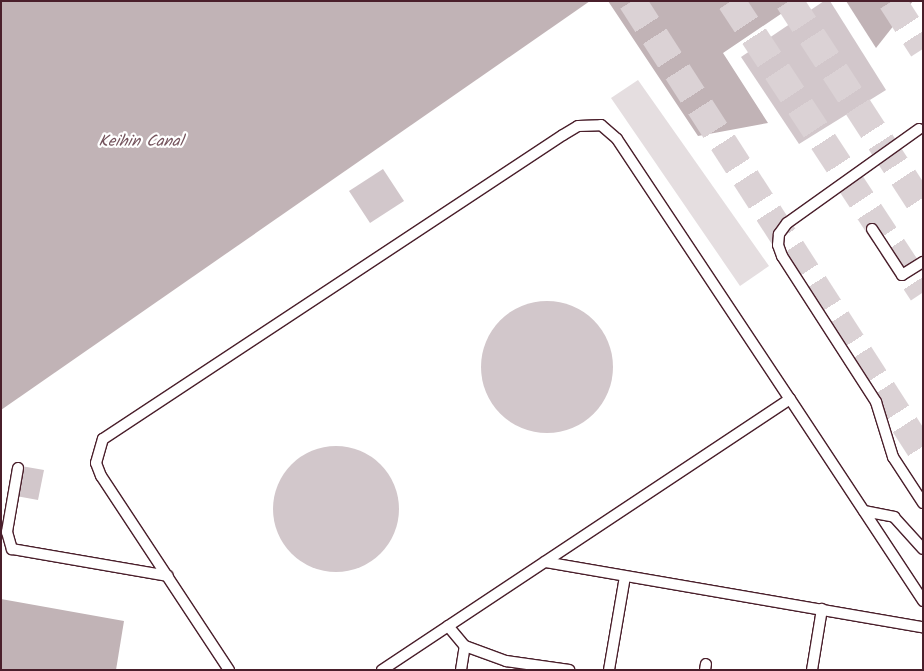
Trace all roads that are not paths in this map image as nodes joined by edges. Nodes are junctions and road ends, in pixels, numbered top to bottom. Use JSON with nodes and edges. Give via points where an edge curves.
{"nodes":[{"id":1,"x":919,"y":129,"type":"dead end"},
{"id":2,"x":872,"y":229,"type":"dead end"},
{"id":3,"x":923,"y":262,"type":"edge"},
{"id":4,"x":790,"y":399,"type":"junction"},
{"id":5,"x":18,"y":468,"type":"dead end"},
{"id":6,"x":923,"y":503,"type":"edge"},
{"id":7,"x":864,"y":511,"type":"junction"},
{"id":8,"x":923,"y":549,"type":"edge"},
{"id":9,"x":545,"y":562,"type":"junction"},
{"id":10,"x":168,"y":576,"type":"junction"},
{"id":11,"x":625,"y":576,"type":"junction"},
{"id":12,"x":923,"y":601,"type":"edge"},
{"id":13,"x":822,"y":609,"type":"junction"},
{"id":14,"x":448,"y":626,"type":"junction"},
{"id":15,"x":923,"y":627,"type":"edge"},
{"id":16,"x":465,"y":646,"type":"junction"},
{"id":17,"x":229,"y":670,"type":"edge"},
{"id":18,"x":382,"y":670,"type":"edge"},
{"id":19,"x":461,"y":670,"type":"edge"},
{"id":20,"x":568,"y":670,"type":"edge"},
{"id":21,"x":609,"y":670,"type":"edge"},
{"id":22,"x":812,"y":670,"type":"edge"}],
"edges":[{"from":1,"to":6,"type":"lane","via":[[786,223],[779,234],[778,245],[876,402],[893,457]]},
{"from":2,"to":3,"type":"lane","via":[[902,275]]},
{"from":4,"to":7,"type":"lane"},
{"from":4,"to":9,"type":"lane"},
{"from":4,"to":10,"type":"lane","via":[[617,139],[601,125],[578,126],[103,439],[96,462],[100,476]]},
{"from":5,"to":10,"type":"lane","via":[[6,532],[12,549]]},
{"from":7,"to":8,"type":"lane","via":[[894,518]]},
{"from":7,"to":12,"type":"lane"},
{"from":9,"to":11,"type":"lane"},
{"from":9,"to":14,"type":"lane"},
{"from":10,"to":17,"type":"lane"},
{"from":11,"to":13,"type":"lane"},
{"from":11,"to":21,"type":"lane"},
{"from":13,"to":15,"type":"lane"},
{"from":13,"to":22,"type":"lane"},
{"from":14,"to":16,"type":"lane"},
{"from":14,"to":18,"type":"lane"},
{"from":16,"to":19,"type":"lane"},
{"from":16,"to":20,"type":"lane","via":[[506,661]]}]}
